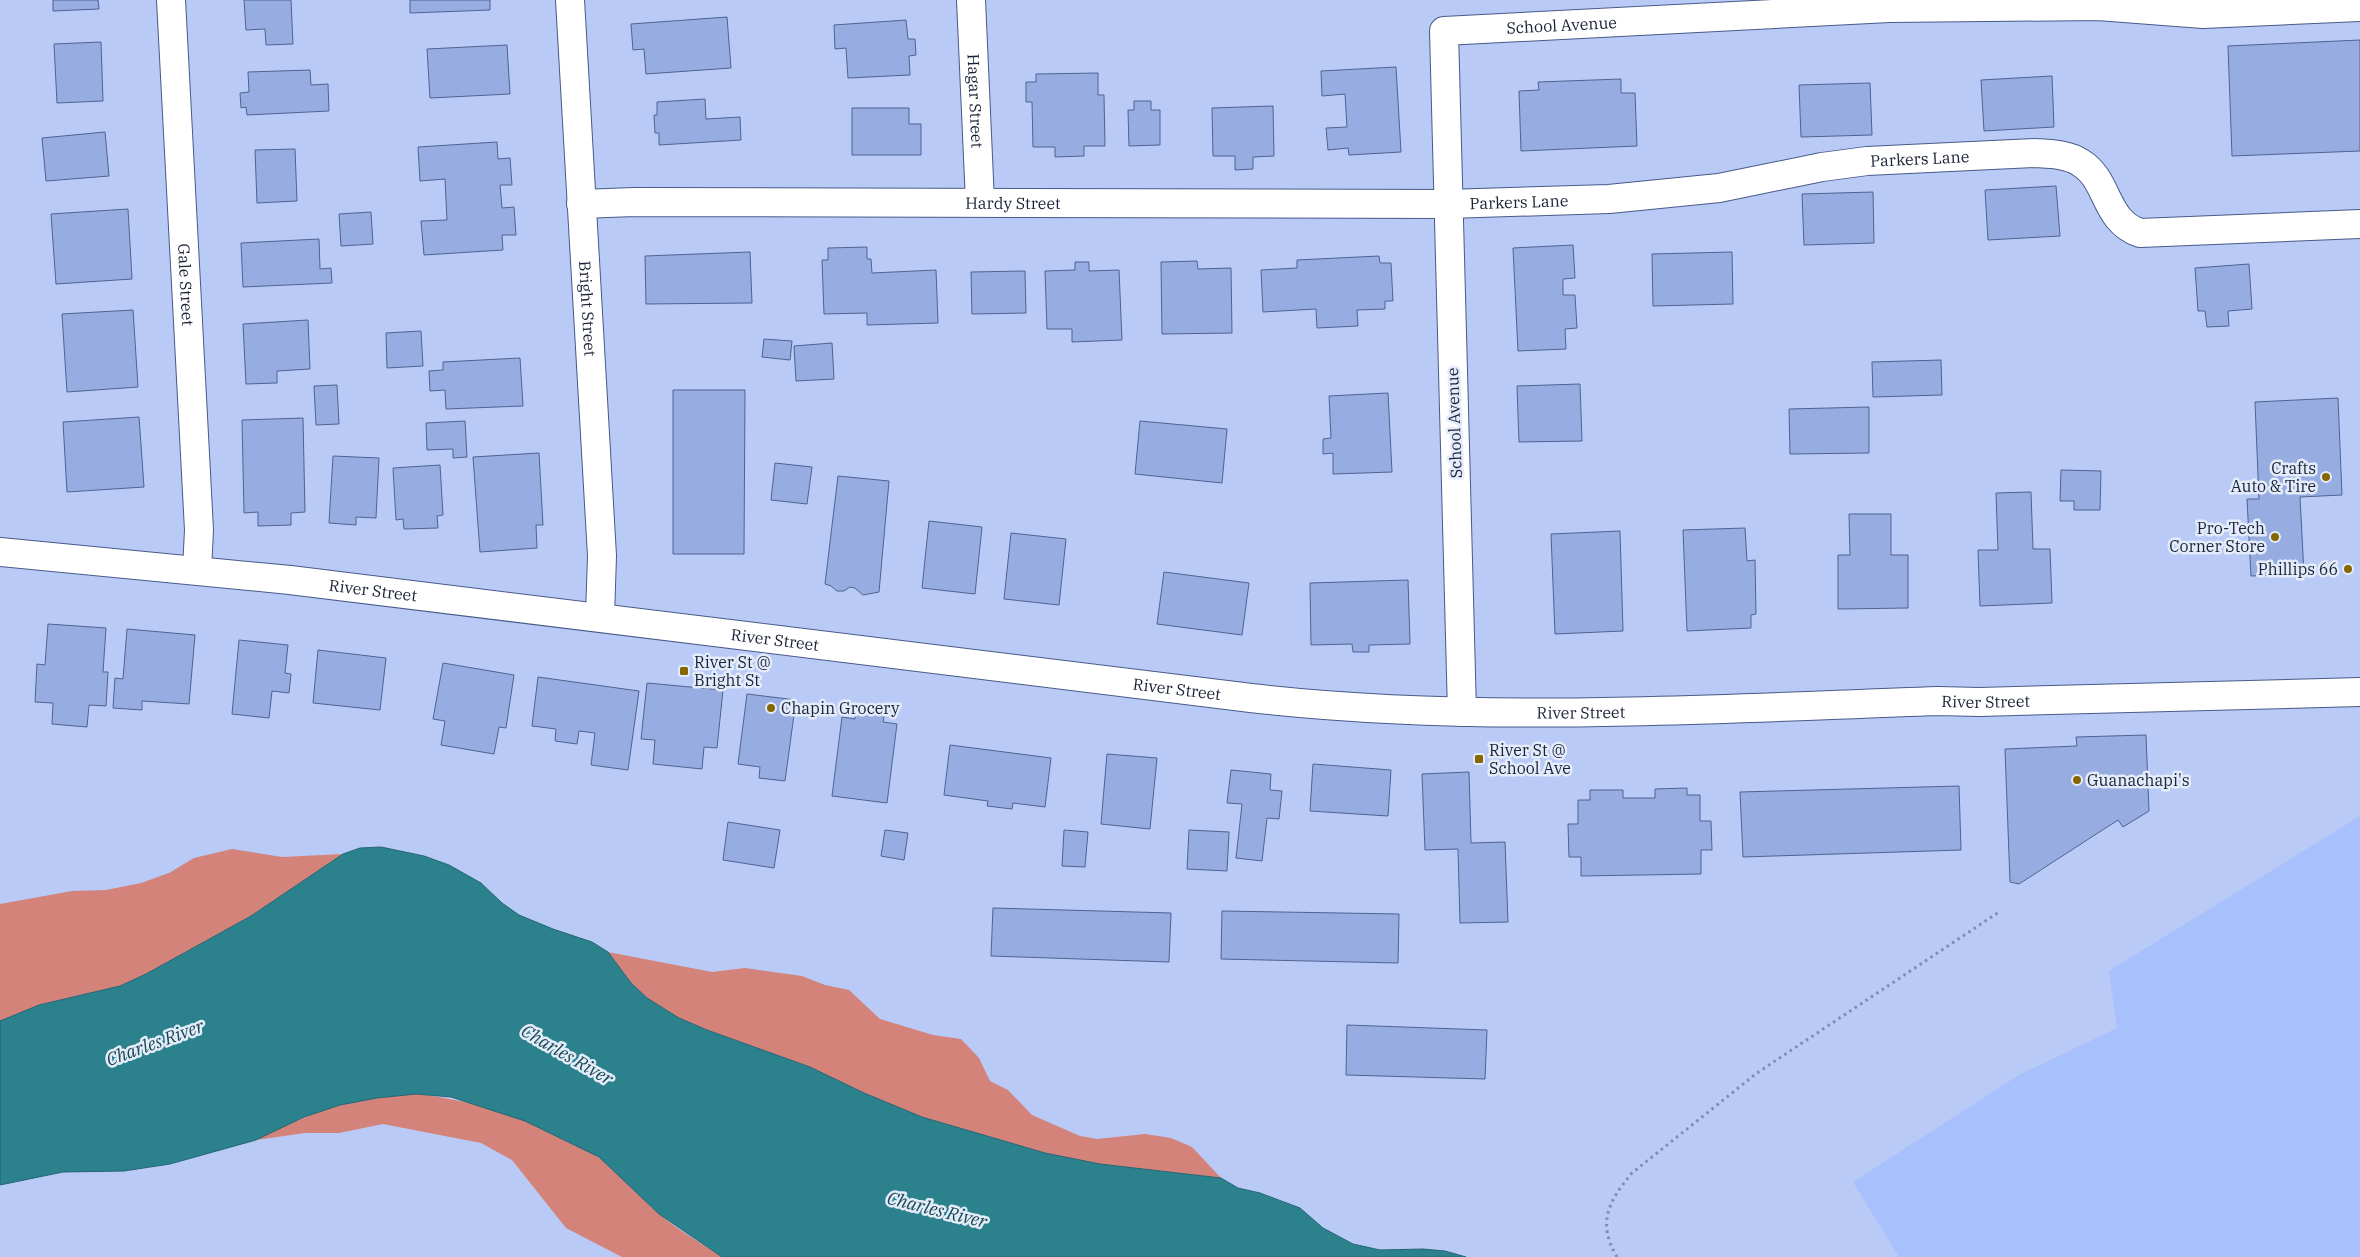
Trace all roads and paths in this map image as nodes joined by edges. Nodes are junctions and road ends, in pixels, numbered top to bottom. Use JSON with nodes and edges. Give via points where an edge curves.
{"nodes":[{"id":1,"x":171,"y":0,"type":"edge"},
{"id":2,"x":570,"y":0,"type":"edge"},
{"id":3,"x":971,"y":0,"type":"edge"},
{"id":4,"x":2360,"y":7,"type":"edge"},
{"id":5,"x":980,"y":202,"type":"junction"},
{"id":6,"x":581,"y":204,"type":"junction"},
{"id":7,"x":1447,"y":204,"type":"junction"},
{"id":8,"x":2360,"y":224,"type":"edge"},
{"id":9,"x":0,"y":552,"type":"edge"},
{"id":10,"x":197,"y":570,"type":"junction"},
{"id":11,"x":600,"y":616,"type":"junction"},
{"id":12,"x":2360,"y":692,"type":"edge"},
{"id":13,"x":1462,"y":712,"type":"junction"},
{"id":14,"x":1999,"y":912,"type":"dead end"},
{"id":15,"x":1617,"y":1257,"type":"edge"}],
"edges":[{"from":1,"to":10,"type":"street","name":"Gale Street","via":[[199,530]]},
{"from":2,"to":6,"type":"street","name":"Bright Street"},
{"from":3,"to":5,"type":"street","name":"Hagar Street"},
{"from":4,"to":7,"type":"street","name":"School Avenue","via":[[2203,14],[2098,6],[1898,8],[1444,31]]},
{"from":5,"to":6,"type":"street","name":"Hardy Street"},
{"from":5,"to":7,"type":"street","name":"Hardy Street"},
{"from":6,"to":11,"type":"street","name":"Bright Street","via":[[602,556]]},
{"from":7,"to":8,"type":"street","name":"Parkers Lane","via":[[1653,196],[1867,162],[2035,153],[2054,154],[2081,162],[2096,178],[2118,218],[2140,233]]},
{"from":7,"to":13,"type":"street","name":"School Avenue"},
{"from":9,"to":10,"type":"street","name":"River Street"},
{"from":10,"to":11,"type":"street","name":"River Street"},
{"from":11,"to":13,"type":"street","name":"River Street","via":[[1289,702],[1368,710]]},
{"from":12,"to":13,"type":"street","name":"River Street","via":[[1542,713]]},
{"from":14,"to":15,"type":"path","via":[[1757,1073],[1632,1173],[1606,1216],[1607,1237]]}]}
